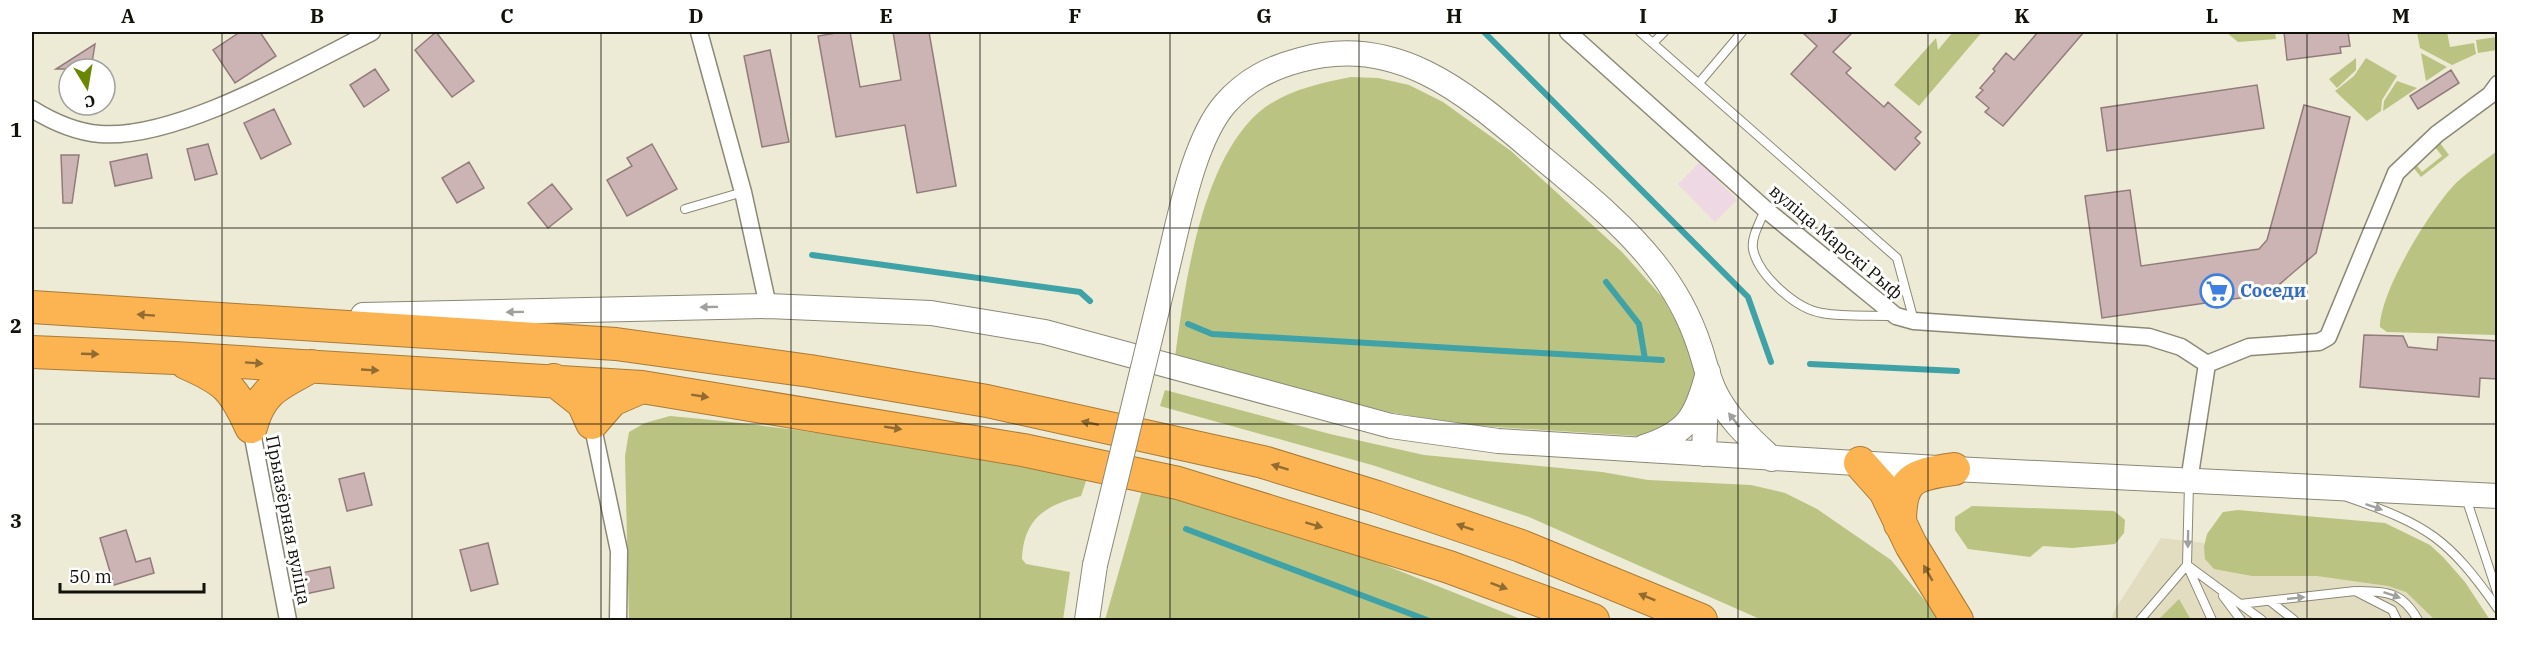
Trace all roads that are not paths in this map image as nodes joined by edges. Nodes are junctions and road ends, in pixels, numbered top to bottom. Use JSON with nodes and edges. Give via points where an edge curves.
{"nodes":[{"id":1,"x":372,"y":32,"type":"edge"},
{"id":2,"x":699,"y":32,"type":"edge"},
{"id":3,"x":1568,"y":32,"type":"edge"},
{"id":4,"x":1640,"y":32,"type":"edge"},
{"id":5,"x":1664,"y":32,"type":"edge"},
{"id":6,"x":1742,"y":32,"type":"edge"},
{"id":7,"x":1653,"y":43,"type":"junction"},
{"id":8,"x":1699,"y":83,"type":"junction"},
{"id":9,"x":2498,"y":84,"type":"edge"},
{"id":10,"x":32,"y":109,"type":"edge"},
{"id":11,"x":743,"y":192,"type":"junction"},
{"id":12,"x":685,"y":209,"type":"dead end"},
{"id":13,"x":1766,"y":209,"type":"junction"},
{"id":14,"x":768,"y":306,"type":"junction"},
{"id":15,"x":32,"y":307,"type":"edge"},
{"id":16,"x":1896,"y":316,"type":"junction"},
{"id":17,"x":204,"y":318,"type":"junction"},
{"id":18,"x":1914,"y":321,"type":"junction"},
{"id":19,"x":32,"y":352,"type":"edge"},
{"id":20,"x":175,"y":358,"type":"junction"},
{"id":21,"x":2206,"y":364,"type":"junction"},
{"id":22,"x":312,"y":366,"type":"junction"},
{"id":23,"x":1707,"y":372,"type":"junction"},
{"id":24,"x":554,"y":380,"type":"junction"},
{"id":25,"x":642,"y":387,"type":"junction"},
{"id":26,"x":592,"y":423,"type":"junction"},
{"id":27,"x":250,"y":427,"type":"junction"},
{"id":28,"x":1635,"y":450,"type":"junction"},
{"id":29,"x":1704,"y":454,"type":"junction"},
{"id":30,"x":1772,"y":459,"type":"junction"},
{"id":31,"x":1860,"y":463,"type":"junction"},
{"id":32,"x":1953,"y":469,"type":"junction"},
{"id":33,"x":2189,"y":481,"type":"junction"},
{"id":34,"x":2319,"y":488,"type":"junction"},
{"id":35,"x":2465,"y":496,"type":"junction"},
{"id":36,"x":2498,"y":496,"type":"edge"},
{"id":37,"x":1900,"y":524,"type":"junction"},
{"id":38,"x":2187,"y":565,"type":"junction"},
{"id":39,"x":2218,"y":588,"type":"junction"},
{"id":40,"x":2355,"y":591,"type":"junction"},
{"id":41,"x":2498,"y":595,"type":"edge"},
{"id":42,"x":2270,"y":601,"type":"junction"},
{"id":43,"x":2240,"y":604,"type":"junction"},
{"id":44,"x":2498,"y":609,"type":"edge"},
{"id":45,"x":1591,"y":620,"type":"edge"},
{"id":46,"x":288,"y":621,"type":"edge"},
{"id":47,"x":618,"y":621,"type":"edge"},
{"id":48,"x":1087,"y":621,"type":"edge"},
{"id":49,"x":1701,"y":621,"type":"edge"},
{"id":50,"x":1957,"y":621,"type":"edge"},
{"id":51,"x":2140,"y":621,"type":"edge"},
{"id":52,"x":2212,"y":621,"type":"edge"},
{"id":53,"x":2241,"y":621,"type":"edge"},
{"id":54,"x":2262,"y":621,"type":"edge"},
{"id":55,"x":2294,"y":621,"type":"edge"},
{"id":56,"x":2397,"y":621,"type":"edge"},
{"id":57,"x":2418,"y":621,"type":"edge"}],
"edges":[{"from":1,"to":10,"type":"street","via":[[212,109],[156,128],[128,134],[75,131]]},
{"from":2,"to":11,"type":"street"},
{"from":3,"to":13,"type":"street","name":"вуліца Марскі Рыф"},
{"from":4,"to":7,"type":"lane"},
{"from":5,"to":7,"type":"lane"},
{"from":6,"to":8,"type":"lane"},
{"from":7,"to":8,"type":"lane"},
{"from":8,"to":18,"type":"lane","via":[[1897,258]]},
{"from":9,"to":21,"type":"street","via":[[2490,95],[2437,134],[2396,173],[2328,337],[2319,342],[2249,347]]},
{"from":11,"to":12,"type":"lane"},
{"from":11,"to":14,"type":"street"},
{"from":13,"to":16,"type":"street","name":"вуліца Марскі Рыф"},
{"from":13,"to":16,"type":"lane","via":[[1754,237],[1758,262],[1804,308],[1821,313]]},
{"from":14,"to":17,"type":"street","one_way":true},
{"from":14,"to":28,"type":"street","via":[[885,309],[977,319],[1045,332],[1391,426],[1498,441]]},
{"from":17,"to":15,"type":"highway","one_way":true},
{"from":16,"to":18,"type":"street","name":"вуліца Марскі Рыф"},
{"from":49,"to":17,"type":"highway","one_way":true,"via":[[1521,546],[1263,462],[987,401],[616,344]]},
{"from":18,"to":21,"type":"street","name":"вуліца Марскі Рыф","via":[[2149,337],[2181,347]]},
{"from":19,"to":20,"type":"highway","one_way":true},
{"from":20,"to":22,"type":"highway","one_way":true},
{"from":20,"to":27,"type":"highway","via":[[218,377],[232,390]]},
{"from":21,"to":33,"type":"street"},
{"from":22,"to":24,"type":"highway","one_way":true},
{"from":22,"to":27,"type":"highway","via":[[269,390],[256,408]]},
{"from":23,"to":28,"type":"street","via":[[1692,419],[1663,441]]},
{"from":23,"to":29,"type":"street"},
{"from":30,"to":23,"type":"street","one_way":true,"via":[[1731,416],[1715,393]]},
{"from":23,"to":48,"type":"street","bridge":true,"via":[[1690,321],[1653,262],[1572,183],[1464,95],[1410,65],[1375,55],[1347,52],[1310,57],[1274,68],[1251,80],[1225,105],[1204,139],[1184,202],[1095,565]]},
{"from":24,"to":25,"type":"highway"},
{"from":24,"to":26,"type":"highway","via":[[583,403]]},
{"from":25,"to":26,"type":"highway","via":[[612,400]]},
{"from":25,"to":45,"type":"highway","one_way":true,"via":[[1023,450],[1178,483],[1449,567]]},
{"from":26,"to":47,"type":"street","via":[[619,551]]},
{"from":27,"to":46,"type":"street","name":"Прыазёрная вуліца"},
{"from":28,"to":29,"type":"street"},
{"from":29,"to":30,"type":"street"},
{"from":30,"to":31,"type":"street"},
{"from":31,"to":32,"type":"street"},
{"from":31,"to":37,"type":"highway","via":[[1885,491]]},
{"from":32,"to":33,"type":"street"},
{"from":32,"to":37,"type":"highway","via":[[1923,473],[1909,481],[1903,490]]},
{"from":33,"to":34,"type":"street"},
{"from":33,"to":38,"type":"lane","one_way":true},
{"from":34,"to":35,"type":"street"},
{"from":34,"to":44,"type":"lane","one_way":true,"via":[[2399,515],[2425,529],[2450,547]]},
{"from":35,"to":36,"type":"street"},
{"from":35,"to":41,"type":"lane"},
{"from":50,"to":37,"type":"highway","one_way":true},
{"from":38,"to":39,"type":"lane"},
{"from":38,"to":51,"type":"lane"},
{"from":38,"to":52,"type":"lane"},
{"from":39,"to":43,"type":"lane"},
{"from":39,"to":53,"type":"lane"},
{"from":42,"to":40,"type":"lane","one_way":true},
{"from":40,"to":56,"type":"lane","via":[[2392,610]]},
{"from":40,"to":57,"type":"lane","one_way":true,"via":[[2395,595],[2404,600]]},
{"from":42,"to":43,"type":"lane"},
{"from":42,"to":55,"type":"lane"},
{"from":43,"to":54,"type":"lane"}]}
